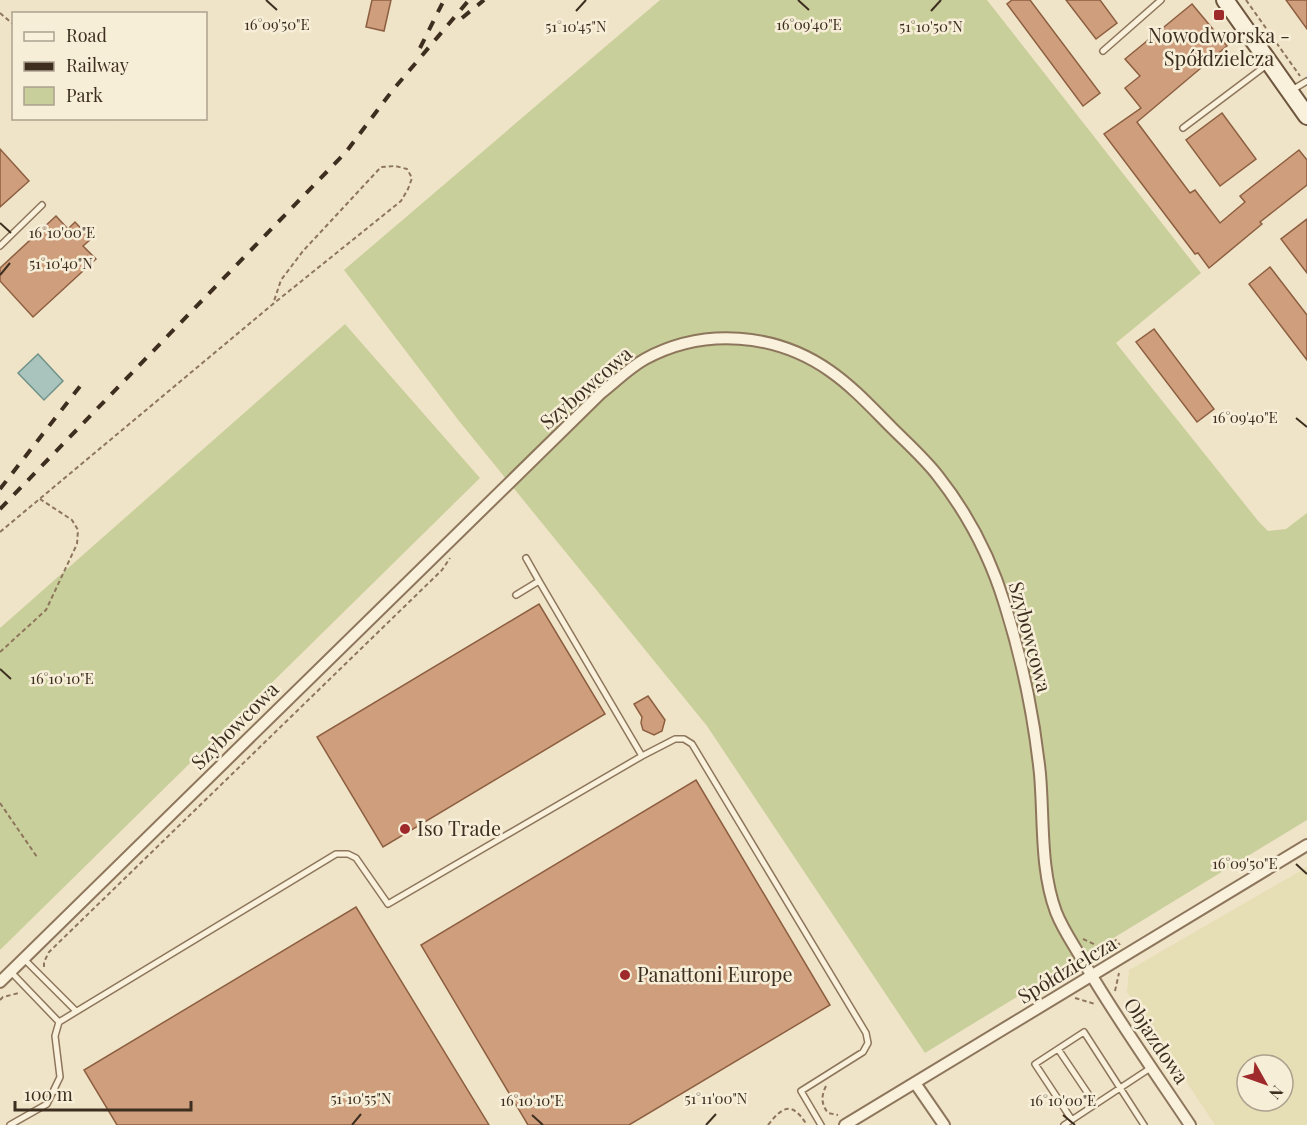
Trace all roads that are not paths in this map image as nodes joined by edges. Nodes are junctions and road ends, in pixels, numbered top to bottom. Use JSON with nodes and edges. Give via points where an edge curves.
{"nodes":[{"id":1,"x":1161,"y":0,"type":"edge"},
{"id":2,"x":1225,"y":0,"type":"edge"},
{"id":3,"x":1103,"y":51,"type":"dead end"},
{"id":4,"x":1270,"y":62,"type":"junction"},
{"id":5,"x":1301,"y":85,"type":"edge"},
{"id":6,"x":1307,"y":116,"type":"edge"},
{"id":7,"x":1183,"y":128,"type":"dead end"},
{"id":8,"x":42,"y":205,"type":"dead end"},
{"id":9,"x":0,"y":246,"type":"edge"},
{"id":10,"x":525,"y":558,"type":"dead end"},
{"id":11,"x":539,"y":581,"type":"junction"},
{"id":12,"x":516,"y":595,"type":"dead end"},
{"id":13,"x":642,"y":756,"type":"junction"},
{"id":14,"x":1307,"y":846,"type":"edge"},
{"id":15,"x":24,"y":959,"type":"junction"},
{"id":16,"x":11,"y":972,"type":"junction"},
{"id":17,"x":1091,"y":976,"type":"junction"},
{"id":18,"x":0,"y":982,"type":"edge"},
{"id":19,"x":76,"y":1011,"type":"junction"},
{"id":20,"x":59,"y":1022,"type":"junction"},
{"id":21,"x":1058,"y":1049,"type":"junction"},
{"id":22,"x":1152,"y":1067,"type":"junction"},
{"id":23,"x":915,"y":1083,"type":"junction"},
{"id":24,"x":1121,"y":1088,"type":"junction"},
{"id":25,"x":1095,"y":1104,"type":"junction"},
{"id":26,"x":1071,"y":1120,"type":"junction"},
{"id":27,"x":10,"y":1125,"type":"edge"},
{"id":28,"x":821,"y":1125,"type":"edge"},
{"id":29,"x":845,"y":1125,"type":"edge"},
{"id":30,"x":944,"y":1125,"type":"edge"},
{"id":31,"x":1064,"y":1125,"type":"edge"},
{"id":32,"x":1144,"y":1125,"type":"edge"},
{"id":33,"x":1190,"y":1125,"type":"edge"}],
"edges":[{"from":1,"to":3,"type":"lane"},
{"from":2,"to":4,"type":"street"},
{"from":4,"to":5,"type":"street"},
{"from":4,"to":7,"type":"lane"},
{"from":5,"to":6,"type":"street"},
{"from":8,"to":9,"type":"lane"},
{"from":10,"to":11,"type":"lane"},
{"from":11,"to":12,"type":"lane"},
{"from":11,"to":13,"type":"lane"},
{"from":13,"to":19,"type":"lane","via":[[388,904],[356,858],[336,854]]},
{"from":13,"to":28,"type":"lane","via":[[675,739],[692,744],[866,1033],[868,1043],[863,1052],[801,1090]]},
{"from":14,"to":17,"type":"street","name":"Spółdzielcza"},
{"from":15,"to":16,"type":"street","name":"Szybowcowa"},
{"from":15,"to":17,"type":"street","name":"Szybowcowa","via":[[601,393],[644,360],[667,349],[687,342],[735,338],[795,351],[831,372],[936,474],[973,530],[996,577],[1031,709],[1051,896],[1062,925]]},
{"from":15,"to":19,"type":"lane"},
{"from":16,"to":18,"type":"street","name":"Szybowcowa"},
{"from":16,"to":20,"type":"lane"},
{"from":17,"to":22,"type":"street","name":"Objazdowa"},
{"from":17,"to":23,"type":"street","name":"Spółdzielcza"},
{"from":19,"to":20,"type":"lane"},
{"from":20,"to":27,"type":"lane","via":[[55,1036],[60,1077],[47,1104]]},
{"from":21,"to":24,"type":"lane","via":[[1084,1032]]},
{"from":21,"to":25,"type":"lane"},
{"from":21,"to":26,"type":"lane","via":[[1035,1064]]},
{"from":22,"to":24,"type":"lane"},
{"from":22,"to":33,"type":"street","name":"Objazdowa"},
{"from":23,"to":29,"type":"street","name":"Spółdzielcza"},
{"from":23,"to":30,"type":"street"},
{"from":24,"to":25,"type":"lane"},
{"from":24,"to":32,"type":"lane"},
{"from":25,"to":26,"type":"lane"},
{"from":26,"to":31,"type":"lane"}]}
